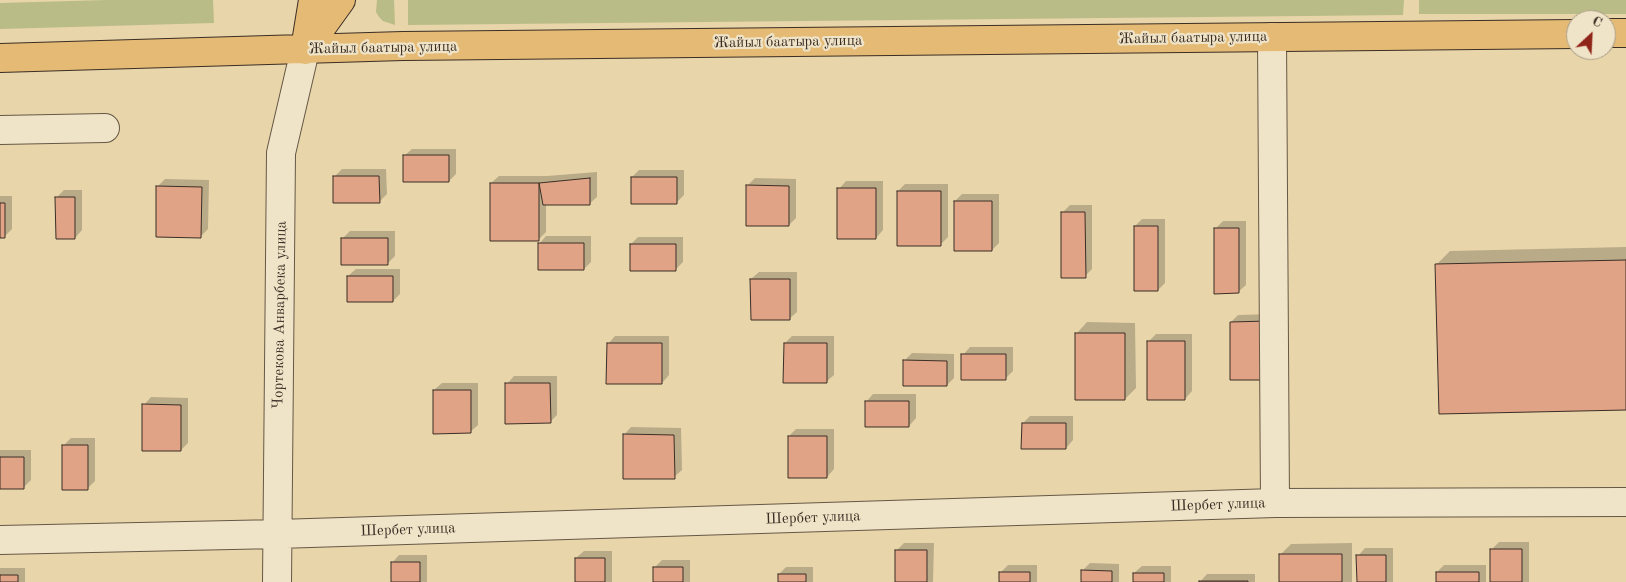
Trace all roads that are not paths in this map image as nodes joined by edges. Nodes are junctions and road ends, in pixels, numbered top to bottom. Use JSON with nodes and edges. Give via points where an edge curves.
{"nodes":[{"id":1,"x":313,"y":0,"type":"edge"},
{"id":2,"x":340,"y":0,"type":"edge"},
{"id":3,"x":1566,"y":34,"type":"edge"},
{"id":4,"x":1272,"y":37,"type":"junction"},
{"id":5,"x":305,"y":50,"type":"junction"},
{"id":6,"x":0,"y":58,"type":"edge"},
{"id":7,"x":105,"y":128,"type":"dead end"},
{"id":8,"x":0,"y":130,"type":"edge"},
{"id":9,"x":1626,"y":502,"type":"edge"},
{"id":10,"x":1275,"y":503,"type":"junction"},
{"id":11,"x":278,"y":534,"type":"junction"},
{"id":12,"x":0,"y":540,"type":"edge"},
{"id":13,"x":278,"y":582,"type":"edge"}],
"edges":[{"from":1,"to":5,"type":"main road"},
{"from":2,"to":5,"type":"main road"},
{"from":3,"to":4,"type":"main road","name":"Жайыл баатыра улица"},
{"from":4,"to":5,"type":"main road","name":"Жайыл баатыра улица","via":[[403,46]]},
{"from":4,"to":10,"type":"street"},
{"from":5,"to":6,"type":"main road","name":"Жайыл баатыра улица"},
{"from":5,"to":11,"type":"street","name":"Чортекова Анварбека улица","via":[[281,153]]},
{"from":7,"to":8,"type":"street"},
{"from":9,"to":10,"type":"street","name":"Шербет улица"},
{"from":10,"to":11,"type":"street","name":"Шербет улица"},
{"from":11,"to":12,"type":"street","name":"Шербет улица"},
{"from":11,"to":13,"type":"street","name":"Чортекова Анварбека улица"}]}
